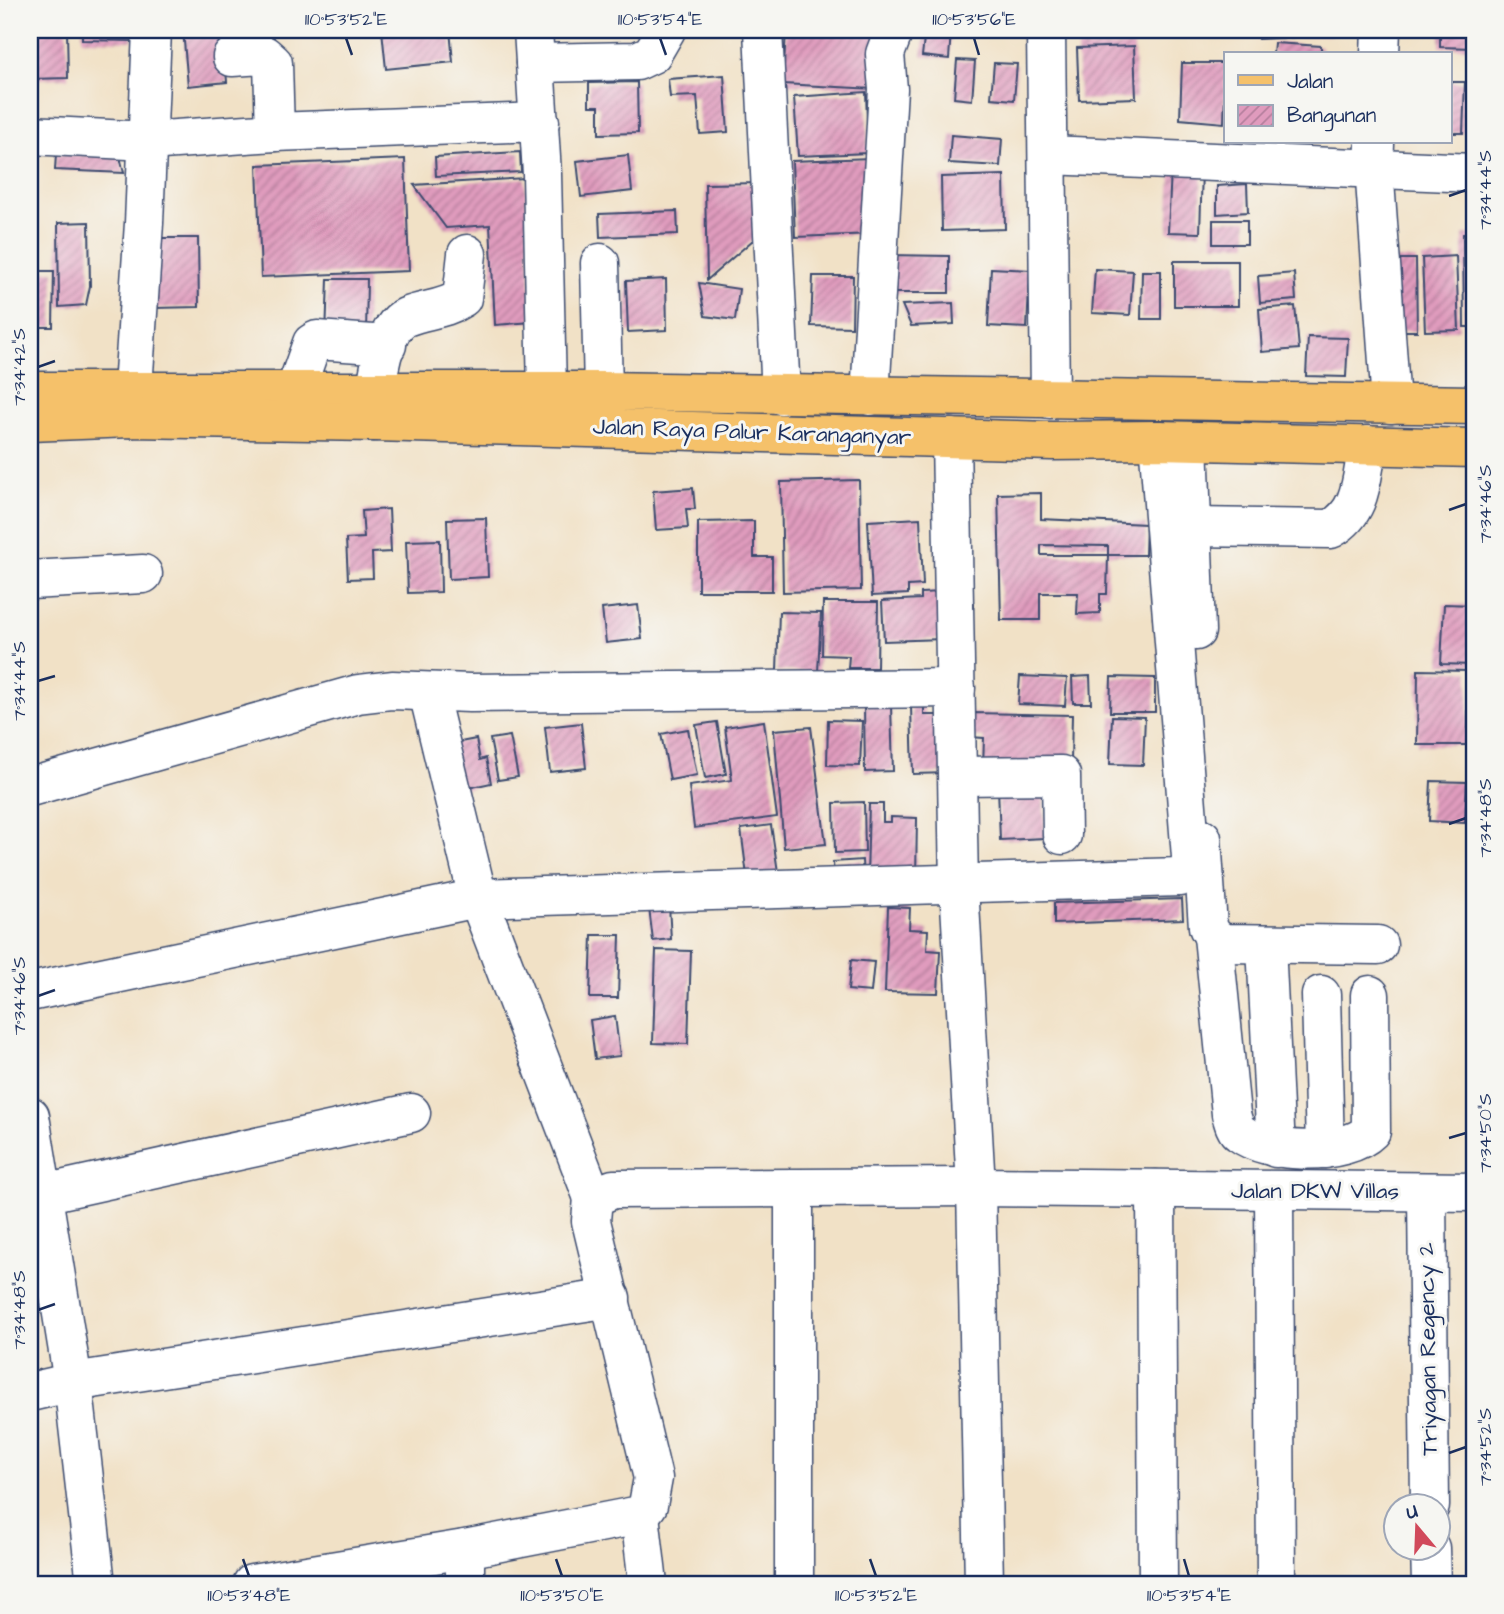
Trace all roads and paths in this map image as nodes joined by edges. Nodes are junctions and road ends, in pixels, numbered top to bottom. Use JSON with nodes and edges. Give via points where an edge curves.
{"nodes":[{"id":1,"x":152,"y":30,"type":"edge"},
{"id":2,"x":666,"y":30,"type":"edge"},
{"id":3,"x":763,"y":30,"type":"edge"},
{"id":4,"x":894,"y":30,"type":"edge"},
{"id":5,"x":1046,"y":30,"type":"edge"},
{"id":6,"x":1381,"y":30,"type":"edge"},
{"id":7,"x":534,"y":46,"type":"edge"},
{"id":8,"x":1380,"y":52,"type":"edge"},
{"id":9,"x":232,"y":57,"type":"dead end"},
{"id":10,"x":540,"y":122,"type":"junction"},
{"id":11,"x":275,"y":132,"type":"junction"},
{"id":12,"x":30,"y":135,"type":"edge"},
{"id":13,"x":148,"y":141,"type":"junction"},
{"id":14,"x":1049,"y":155,"type":"junction"},
{"id":15,"x":1374,"y":155,"type":"edge"},
{"id":16,"x":1474,"y":173,"type":"edge"},
{"id":17,"x":467,"y":254,"type":"dead end"},
{"id":18,"x":600,"y":263,"type":"dead end"},
{"id":19,"x":387,"y":345,"type":"junction"},
{"id":20,"x":30,"y":391,"type":"edge"},
{"id":21,"x":295,"y":391,"type":"junction"},
{"id":22,"x":547,"y":391,"type":"junction"},
{"id":23,"x":603,"y":391,"type":"junction"},
{"id":24,"x":781,"y":395,"type":"junction"},
{"id":25,"x":870,"y":396,"type":"junction"},
{"id":26,"x":949,"y":397,"type":"junction"},
{"id":27,"x":1050,"y":399,"type":"junction"},
{"id":28,"x":131,"y":404,"type":"junction"},
{"id":29,"x":1391,"y":404,"type":"junction"},
{"id":30,"x":1474,"y":405,"type":"edge"},
{"id":31,"x":374,"y":406,"type":"junction"},
{"id":32,"x":30,"y":422,"type":"edge"},
{"id":33,"x":781,"y":432,"type":"junction"},
{"id":34,"x":869,"y":434,"type":"junction"},
{"id":35,"x":1173,"y":440,"type":"junction"},
{"id":36,"x":1052,"y":441,"type":"junction"},
{"id":37,"x":1368,"y":445,"type":"junction"},
{"id":38,"x":1474,"y":448,"type":"edge"},
{"id":39,"x":952,"y":457,"type":"junction"},
{"id":40,"x":1192,"y":527,"type":"junction"},
{"id":41,"x":143,"y":574,"type":"dead end"},
{"id":42,"x":30,"y":580,"type":"edge"},
{"id":43,"x":956,"y":688,"type":"junction"},
{"id":44,"x":428,"y":692,"type":"junction"},
{"id":45,"x":958,"y":776,"type":"junction"},
{"id":46,"x":30,"y":786,"type":"edge"},
{"id":47,"x":1062,"y":835,"type":"dead end"},
{"id":48,"x":960,"y":886,"type":"junction"},
{"id":49,"x":478,"y":898,"type":"junction"},
{"id":50,"x":1213,"y":936,"type":"junction"},
{"id":51,"x":1266,"y":945,"type":"junction"},
{"id":52,"x":1378,"y":945,"type":"dead end"},
{"id":53,"x":30,"y":992,"type":"edge"},
{"id":54,"x":1321,"y":995,"type":"dead end"},
{"id":55,"x":1370,"y":995,"type":"dead end"},
{"id":56,"x":411,"y":1113,"type":"dead end"},
{"id":57,"x":30,"y":1116,"type":"edge"},
{"id":58,"x":1276,"y":1148,"type":"junction"},
{"id":59,"x":1325,"y":1149,"type":"junction"},
{"id":60,"x":37,"y":1176,"type":"edge"},
{"id":61,"x":976,"y":1187,"type":"junction"},
{"id":62,"x":794,"y":1189,"type":"junction"},
{"id":63,"x":1156,"y":1189,"type":"junction"},
{"id":64,"x":1274,"y":1191,"type":"junction"},
{"id":65,"x":1427,"y":1192,"type":"junction"},
{"id":66,"x":1474,"y":1192,"type":"edge"},
{"id":67,"x":593,"y":1198,"type":"junction"},
{"id":68,"x":611,"y":1298,"type":"junction"},
{"id":69,"x":73,"y":1382,"type":"junction"},
{"id":70,"x":30,"y":1392,"type":"edge"},
{"id":71,"x":1430,"y":1492,"type":"edge"},
{"id":72,"x":640,"y":1515,"type":"junction"},
{"id":73,"x":1430,"y":1562,"type":"edge"},
{"id":74,"x":465,"y":1566,"type":"edge"},
{"id":75,"x":96,"y":1584,"type":"edge"},
{"id":76,"x":253,"y":1584,"type":"edge"},
{"id":77,"x":648,"y":1584,"type":"edge"},
{"id":78,"x":794,"y":1584,"type":"edge"},
{"id":79,"x":984,"y":1584,"type":"edge"},
{"id":80,"x":1158,"y":1584,"type":"edge"},
{"id":81,"x":1276,"y":1584,"type":"edge"},
{"id":82,"x":1431,"y":1584,"type":"edge"}],
"edges":[{"from":1,"to":13,"type":"street"},
{"from":2,"to":7,"type":"street","via":[[652,54],[637,61]]},
{"from":3,"to":24,"type":"street"},
{"from":4,"to":25,"type":"street","via":[[885,54],[888,89]]},
{"from":5,"to":14,"type":"street"},
{"from":6,"to":8,"type":"street"},
{"from":7,"to":10,"type":"street"},
{"from":9,"to":11,"type":"street","via":[[264,55],[273,63]]},
{"from":10,"to":11,"type":"street"},
{"from":10,"to":22,"type":"street"},
{"from":11,"to":13,"type":"street"},
{"from":12,"to":13,"type":"street"},
{"from":13,"to":28,"type":"street"},
{"from":14,"to":15,"type":"street"},
{"from":14,"to":27,"type":"street"},
{"from":15,"to":16,"type":"street"},
{"from":15,"to":29,"type":"street"},
{"from":17,"to":19,"type":"street","via":[[462,298],[448,307],[405,317],[395,325]]},
{"from":18,"to":23,"type":"street"},
{"from":19,"to":21,"type":"street","via":[[317,340]]},
{"from":19,"to":31,"type":"street"},
{"from":20,"to":28,"type":"main road","name":"Jalan Raya Palur Karanganyar"},
{"from":21,"to":28,"type":"main road","name":"Jalan Raya Palur Karanganyar"},
{"from":21,"to":31,"type":"main road","name":"Jalan Raya Palur Karanganyar"},
{"from":22,"to":23,"type":"main road","name":"Jalan Raya Palur Karanganyar"},
{"from":22,"to":31,"type":"main road","name":"Jalan Raya Palur Karanganyar"},
{"from":23,"to":24,"type":"main road","name":"Jalan Raya Palur Karanganyar"},
{"from":24,"to":25,"type":"main road","name":"Jalan Raya Palur Karanganyar"},
{"from":24,"to":33,"type":"main road"},
{"from":25,"to":26,"type":"main road","name":"Jalan Raya Palur Karanganyar"},
{"from":25,"to":34,"type":"main road"},
{"from":26,"to":27,"type":"main road","name":"Jalan Raya Palur Karanganyar"},
{"from":26,"to":39,"type":"main road"},
{"from":27,"to":29,"type":"main road","name":"Jalan Raya Palur Karanganyar"},
{"from":27,"to":36,"type":"main road"},
{"from":28,"to":31,"type":"main road","name":"Jalan Raya Palur Karanganyar"},
{"from":28,"to":32,"type":"main road","name":"Jalan Raya Palur Karanganyar"},
{"from":29,"to":30,"type":"main road","name":"Jalan Raya Palur Karanganyar"},
{"from":31,"to":33,"type":"main road","name":"Jalan Raya Palur Karanganyar"},
{"from":33,"to":34,"type":"main road","name":"Jalan Raya Palur Karanganyar"},
{"from":34,"to":39,"type":"main road","name":"Jalan Raya Palur Karanganyar"},
{"from":35,"to":36,"type":"main road","name":"Jalan Raya Palur Karanganyar"},
{"from":35,"to":37,"type":"main road","name":"Jalan Raya Palur Karanganyar"},
{"from":35,"to":40,"type":"street"},
{"from":35,"to":48,"type":"street","via":[[1190,869],[1180,877]]},
{"from":36,"to":39,"type":"main road","name":"Jalan Raya Palur Karanganyar"},
{"from":37,"to":38,"type":"main road","name":"Jalan Raya Palur Karanganyar"},
{"from":37,"to":40,"type":"street","via":[[1356,504],[1348,520],[1331,529]]},
{"from":39,"to":43,"type":"street"},
{"from":40,"to":50,"type":"street","via":[[1200,808],[1208,928]]},
{"from":41,"to":42,"type":"street"},
{"from":43,"to":44,"type":"street"},
{"from":43,"to":45,"type":"street"},
{"from":44,"to":46,"type":"street","via":[[358,694]]},
{"from":44,"to":49,"type":"street"},
{"from":45,"to":47,"type":"street","via":[[1061,775]]},
{"from":45,"to":48,"type":"street"},
{"from":48,"to":49,"type":"street"},
{"from":48,"to":61,"type":"street"},
{"from":49,"to":53,"type":"street"},
{"from":49,"to":67,"type":"street"},
{"from":50,"to":51,"type":"street","via":[[1223,943]]},
{"from":50,"to":58,"type":"street","via":[[1231,1114],[1238,1132]]},
{"from":51,"to":52,"type":"street"},
{"from":51,"to":58,"type":"street"},
{"from":54,"to":59,"type":"street"},
{"from":55,"to":59,"type":"street","via":[[1371,1130],[1360,1142]]},
{"from":56,"to":60,"type":"street"},
{"from":57,"to":60,"type":"street"},
{"from":58,"to":59,"type":"street"},
{"from":60,"to":69,"type":"street"},
{"from":61,"to":62,"type":"street","name":"Jalan DKW Villas"},
{"from":61,"to":63,"type":"street","name":"Jalan DKW Villas"},
{"from":61,"to":79,"type":"street"},
{"from":62,"to":67,"type":"street","name":"Jalan DKW Villas","via":[[613,1189]]},
{"from":62,"to":78,"type":"street"},
{"from":63,"to":64,"type":"street","name":"Jalan DKW Villas"},
{"from":63,"to":80,"type":"street"},
{"from":64,"to":65,"type":"street","name":"Jalan DKW Villas"},
{"from":64,"to":81,"type":"street"},
{"from":65,"to":66,"type":"street","name":"Jalan DKW Villas"},
{"from":65,"to":71,"type":"street","name":"Triyagan Regency 2"},
{"from":67,"to":68,"type":"street","via":[[591,1221]]},
{"from":68,"to":69,"type":"street"},
{"from":68,"to":72,"type":"street","via":[[653,1478],[649,1505]]},
{"from":69,"to":70,"type":"street"},
{"from":69,"to":75,"type":"street"},
{"from":72,"to":74,"type":"street"},
{"from":72,"to":77,"type":"street"},
{"from":73,"to":82,"type":"street"},
{"from":74,"to":76,"type":"street"}]}
